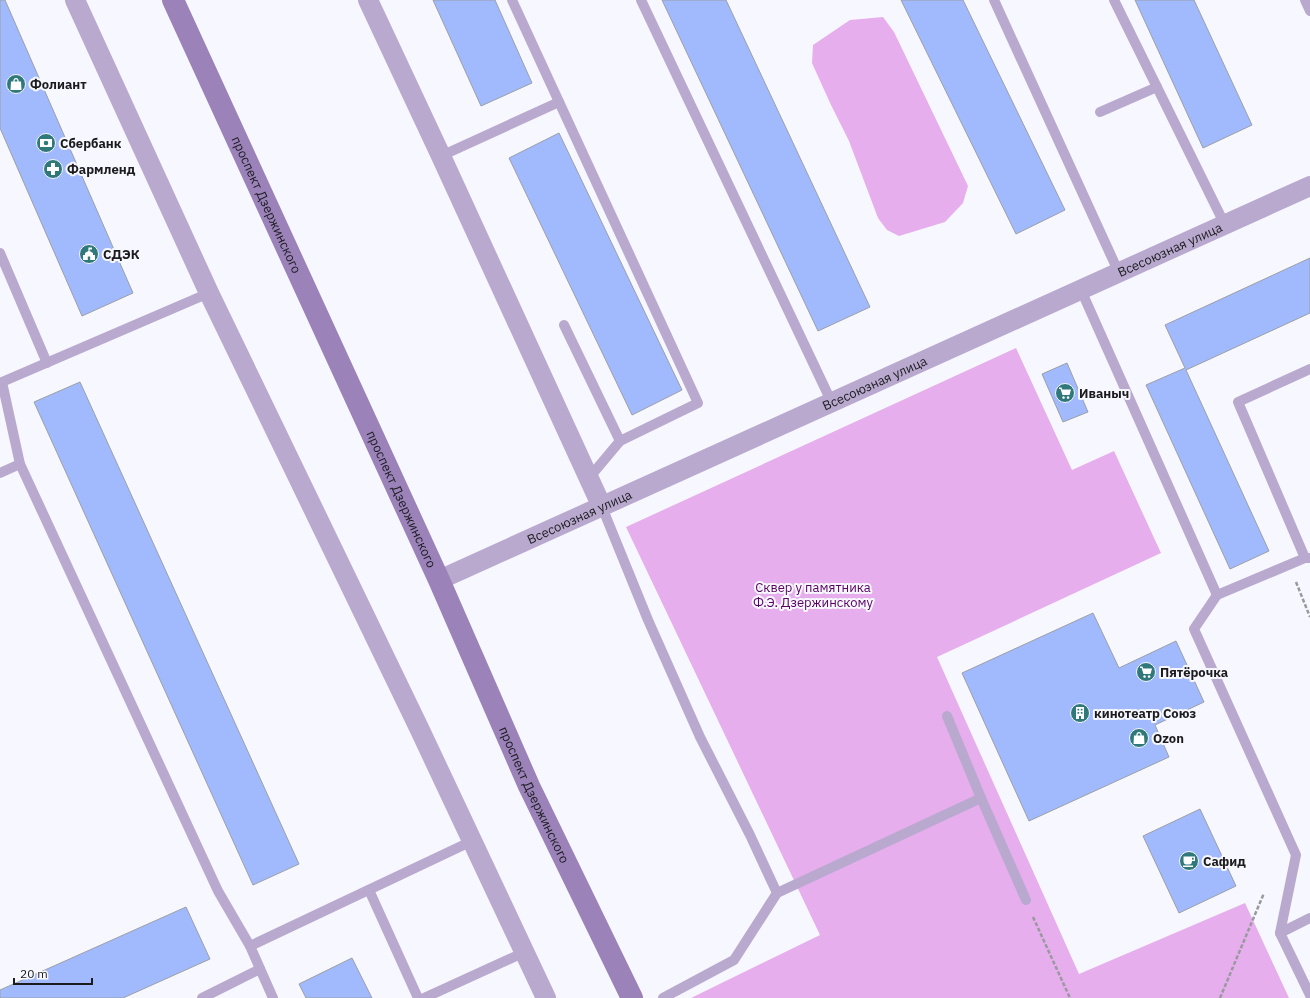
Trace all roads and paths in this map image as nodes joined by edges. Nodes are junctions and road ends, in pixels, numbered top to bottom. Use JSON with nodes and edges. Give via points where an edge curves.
{"nodes":[{"id":1,"x":75,"y":0,"type":"edge"},
{"id":2,"x":173,"y":0,"type":"edge"},
{"id":3,"x":368,"y":0,"type":"edge"},
{"id":4,"x":512,"y":0,"type":"edge"},
{"id":5,"x":641,"y":0,"type":"edge"},
{"id":6,"x":994,"y":0,"type":"edge"},
{"id":7,"x":1114,"y":0,"type":"edge"},
{"id":8,"x":1305,"y":0,"type":"edge"},
{"id":9,"x":1310,"y":11,"type":"edge"},
{"id":10,"x":1157,"y":87,"type":"junction"},
{"id":11,"x":559,"y":102,"type":"junction"},
{"id":12,"x":1100,"y":112,"type":"dead end"},
{"id":13,"x":441,"y":156,"type":"junction"},
{"id":14,"x":1310,"y":186,"type":"edge"},
{"id":15,"x":1225,"y":225,"type":"junction"},
{"id":16,"x":0,"y":252,"type":"edge"},
{"id":17,"x":1119,"y":273,"type":"junction"},
{"id":18,"x":1081,"y":290,"type":"junction"},
{"id":19,"x":209,"y":293,"type":"junction"},
{"id":20,"x":564,"y":325,"type":"dead end"},
{"id":21,"x":47,"y":363,"type":"junction"},
{"id":22,"x":1310,"y":369,"type":"edge"},
{"id":23,"x":832,"y":403,"type":"junction"},
{"id":24,"x":620,"y":441,"type":"junction"},
{"id":25,"x":20,"y":464,"type":"junction"},
{"id":26,"x":0,"y":473,"type":"edge"},
{"id":27,"x":589,"y":478,"type":"junction"},
{"id":28,"x":602,"y":507,"type":"junction"},
{"id":29,"x":1308,"y":558,"type":"edge"},
{"id":30,"x":1288,"y":565,"type":"junction"},
{"id":31,"x":439,"y":580,"type":"junction"},
{"id":32,"x":1216,"y":595,"type":"junction"},
{"id":33,"x":1310,"y":617,"type":"edge"},
{"id":34,"x":947,"y":716,"type":"dead end"},
{"id":35,"x":980,"y":798,"type":"junction"},
{"id":36,"x":472,"y":841,"type":"junction"},
{"id":37,"x":369,"y":890,"type":"junction"},
{"id":38,"x":1264,"y":893,"type":"dead end"},
{"id":39,"x":777,"y":894,"type":"junction"},
{"id":40,"x":1026,"y":900,"type":"joint"},
{"id":41,"x":1310,"y":918,"type":"edge"},
{"id":42,"x":1280,"y":933,"type":"junction"},
{"id":43,"x":250,"y":946,"type":"junction"},
{"id":44,"x":525,"y":952,"type":"junction"},
{"id":45,"x":260,"y":969,"type":"junction"},
{"id":46,"x":1310,"y":995,"type":"edge"},
{"id":47,"x":202,"y":998,"type":"edge"},
{"id":48,"x":272,"y":998,"type":"edge"},
{"id":49,"x":418,"y":998,"type":"edge"},
{"id":50,"x":424,"y":998,"type":"edge"},
{"id":51,"x":546,"y":998,"type":"edge"},
{"id":52,"x":632,"y":998,"type":"edge"},
{"id":53,"x":663,"y":998,"type":"edge"},
{"id":54,"x":1070,"y":998,"type":"edge"},
{"id":55,"x":1220,"y":998,"type":"edge"}],
"edges":[{"from":1,"to":19,"type":"street"},
{"from":2,"to":31,"type":"main road","name":"проспект Дзержинского"},
{"from":3,"to":13,"type":"street"},
{"from":4,"to":11,"type":"lane"},
{"from":5,"to":23,"type":"lane"},
{"from":6,"to":17,"type":"lane"},
{"from":7,"to":10,"type":"lane"},
{"from":8,"to":9,"type":"lane"},
{"from":10,"to":12,"type":"lane"},
{"from":10,"to":15,"type":"lane"},
{"from":11,"to":13,"type":"lane"},
{"from":11,"to":24,"type":"lane","via":[[698,403]]},
{"from":13,"to":27,"type":"street"},
{"from":14,"to":15,"type":"street","name":"Всесоюзная улица"},
{"from":15,"to":17,"type":"street","name":"Всесоюзная улица"},
{"from":16,"to":21,"type":"lane"},
{"from":17,"to":18,"type":"street","name":"Всесоюзная улица"},
{"from":18,"to":23,"type":"street","name":"Всесоюзная улица"},
{"from":18,"to":32,"type":"lane"},
{"from":19,"to":21,"type":"lane"},
{"from":19,"to":36,"type":"street"},
{"from":20,"to":24,"type":"lane"},
{"from":21,"to":25,"type":"lane","via":[[2,382]]},
{"from":22,"to":29,"type":"lane","via":[[1238,402]]},
{"from":23,"to":28,"type":"street","name":"Всесоюзная улица"},
{"from":24,"to":27,"type":"lane"},
{"from":25,"to":26,"type":"lane"},
{"from":25,"to":43,"type":"lane","via":[[218,891]]},
{"from":27,"to":28,"type":"street"},
{"from":28,"to":31,"type":"street","name":"Всесоюзная улица"},
{"from":28,"to":39,"type":"lane","via":[[700,737]]},
{"from":29,"to":30,"type":"lane"},
{"from":30,"to":32,"type":"lane"},
{"from":30,"to":33,"type":"path"},
{"from":31,"to":52,"type":"main road","name":"проспект Дзержинского","via":[[529,786]]},
{"from":32,"to":42,"type":"lane","via":[[1194,629],[1296,855]]},
{"from":34,"to":35,"type":"lane"},
{"from":35,"to":39,"type":"lane"},
{"from":35,"to":40,"type":"lane"},
{"from":36,"to":37,"type":"lane"},
{"from":36,"to":44,"type":"street"},
{"from":37,"to":43,"type":"lane"},
{"from":37,"to":49,"type":"lane"},
{"from":38,"to":55,"type":"path"},
{"from":39,"to":53,"type":"lane","via":[[734,960]]},
{"from":40,"to":54,"type":"path"},
{"from":41,"to":42,"type":"lane"},
{"from":42,"to":46,"type":"lane"},
{"from":43,"to":45,"type":"lane"},
{"from":44,"to":50,"type":"lane"},
{"from":44,"to":51,"type":"street"},
{"from":45,"to":47,"type":"lane"},
{"from":45,"to":48,"type":"lane"}]}
